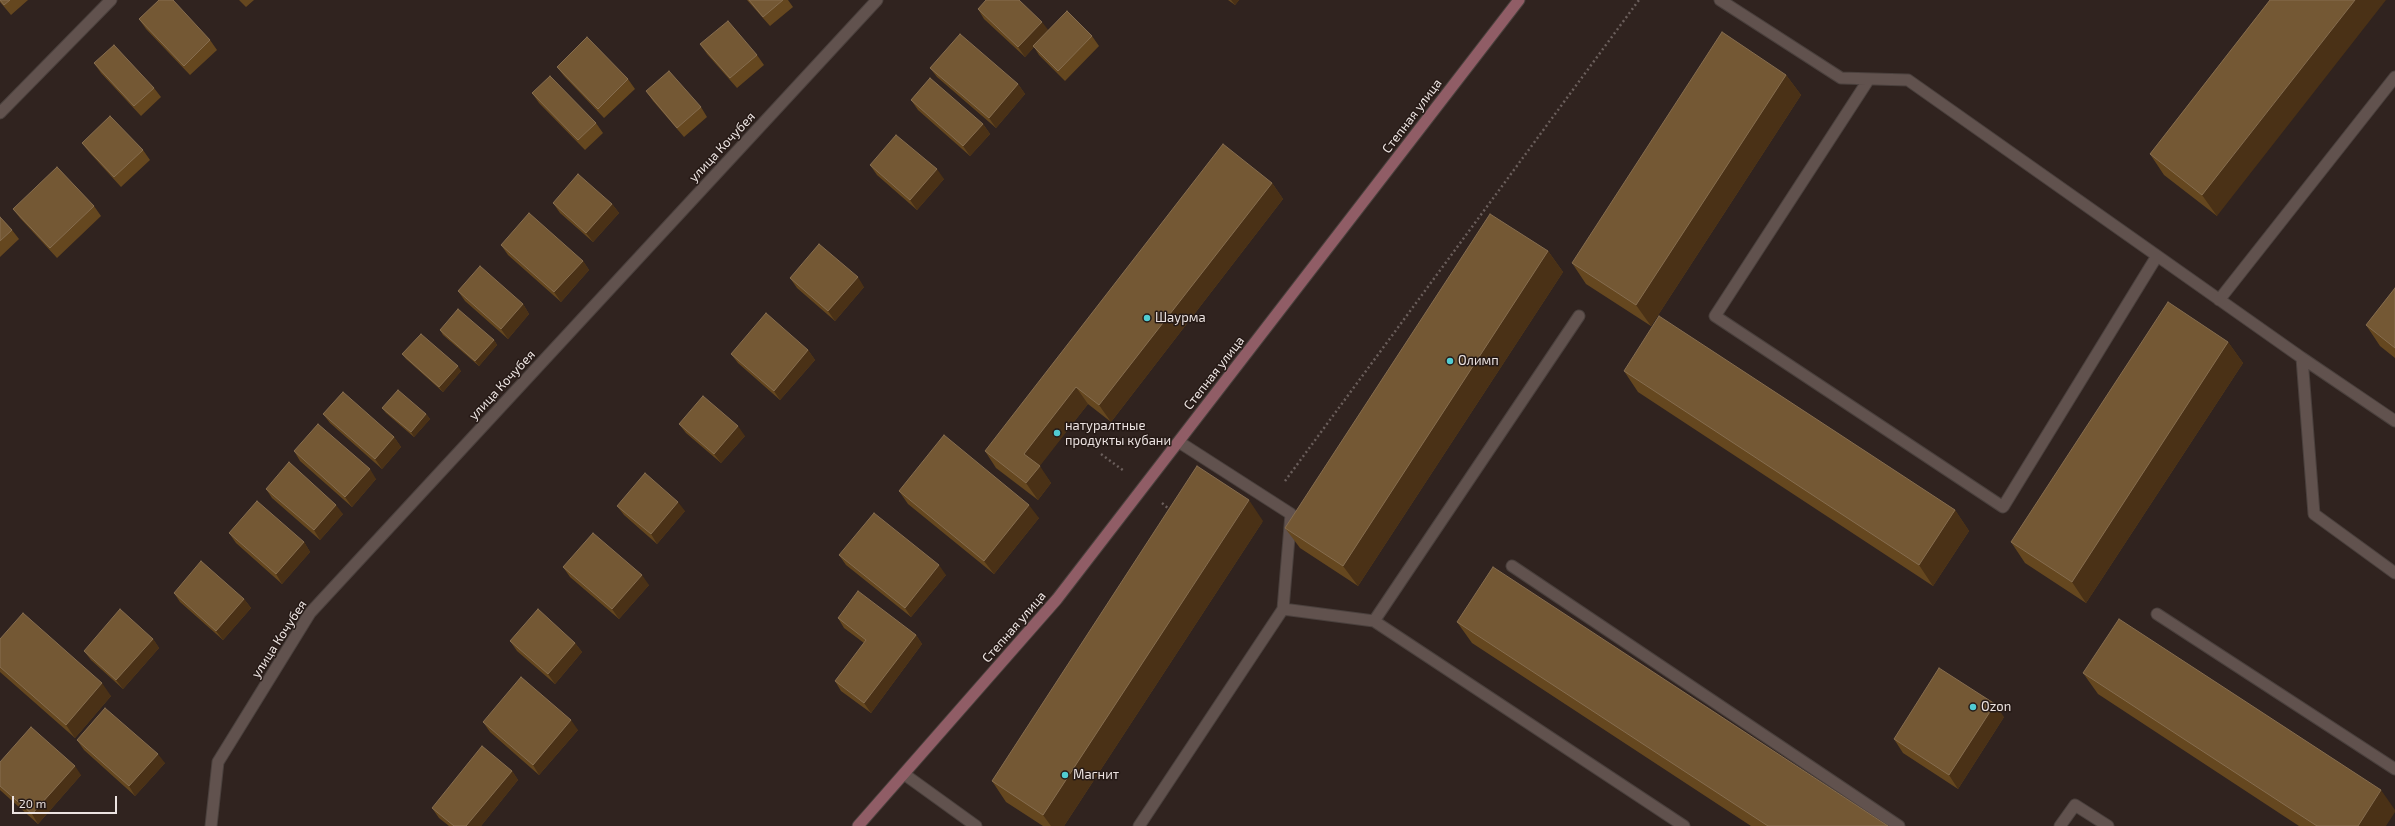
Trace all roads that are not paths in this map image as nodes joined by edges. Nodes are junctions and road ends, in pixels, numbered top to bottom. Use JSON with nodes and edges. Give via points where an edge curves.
{"nodes":[{"id":1,"x":111,"y":0,"type":"edge"},
{"id":2,"x":877,"y":0,"type":"edge"},
{"id":3,"x":1518,"y":0,"type":"edge"},
{"id":4,"x":1720,"y":0,"type":"edge"},
{"id":5,"x":2395,"y":77,"type":"edge"},
{"id":6,"x":1869,"y":79,"type":"junction"},
{"id":7,"x":0,"y":113,"type":"edge"},
{"id":8,"x":2157,"y":256,"type":"junction"},
{"id":9,"x":2219,"y":300,"type":"junction"},
{"id":10,"x":1579,"y":316,"type":"dead end"},
{"id":11,"x":2302,"y":358,"type":"junction"},
{"id":12,"x":2395,"y":421,"type":"edge"},
{"id":13,"x":1178,"y":442,"type":"junction"},
{"id":14,"x":1512,"y":566,"type":"dead end"},
{"id":15,"x":2395,"y":573,"type":"edge"},
{"id":16,"x":1283,"y":609,"type":"junction"},
{"id":17,"x":2156,"y":614,"type":"dead end"},
{"id":18,"x":1374,"y":621,"type":"junction"},
{"id":19,"x":2394,"y":766,"type":"edge"},
{"id":20,"x":904,"y":774,"type":"junction"},
{"id":21,"x":211,"y":826,"type":"edge"},
{"id":22,"x":858,"y":826,"type":"edge"},
{"id":23,"x":976,"y":826,"type":"edge"},
{"id":24,"x":1139,"y":826,"type":"edge"},
{"id":25,"x":1684,"y":826,"type":"edge"},
{"id":26,"x":1900,"y":826,"type":"edge"},
{"id":27,"x":2060,"y":826,"type":"edge"},
{"id":28,"x":2108,"y":826,"type":"edge"}],
"edges":[{"from":1,"to":7,"type":"street"},
{"from":2,"to":21,"type":"street","name":"улица Кочубея","via":[[310,613],[218,762]]},
{"from":3,"to":13,"type":"main road","name":"Степная улица"},
{"from":4,"to":6,"type":"street","via":[[1841,78]]},
{"from":5,"to":9,"type":"street"},
{"from":6,"to":8,"type":"street","via":[[1908,80]]},
{"from":6,"to":8,"type":"street","via":[[1715,316],[2003,507]]},
{"from":8,"to":9,"type":"street"},
{"from":9,"to":11,"type":"street"},
{"from":10,"to":18,"type":"street"},
{"from":11,"to":12,"type":"street"},
{"from":11,"to":15,"type":"street","via":[[2314,514]]},
{"from":13,"to":16,"type":"street","via":[[1291,514]]},
{"from":13,"to":20,"type":"main road","name":"Степная улица","via":[[1057,599]]},
{"from":14,"to":26,"type":"street"},
{"from":16,"to":18,"type":"street"},
{"from":16,"to":24,"type":"street"},
{"from":17,"to":19,"type":"street"},
{"from":18,"to":25,"type":"street"},
{"from":20,"to":22,"type":"main road","name":"Степная улица"},
{"from":20,"to":23,"type":"street"},
{"from":27,"to":28,"type":"street","via":[[2075,805]]}]}
